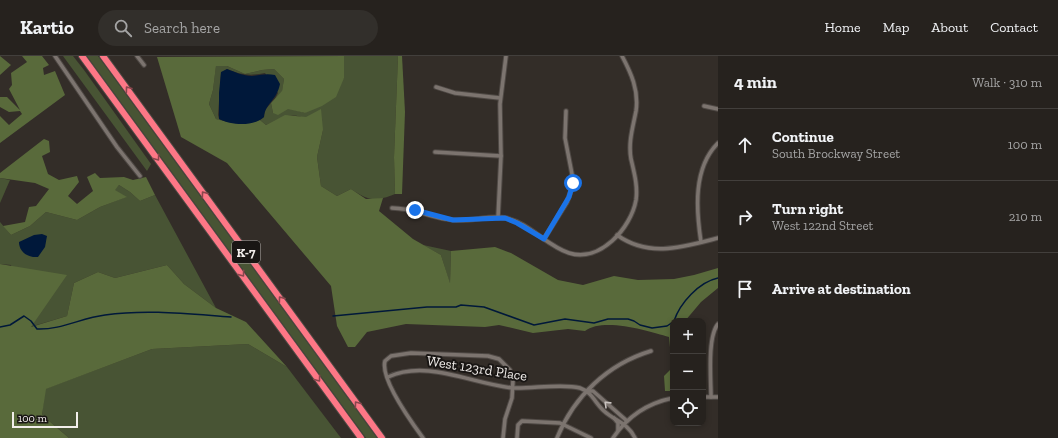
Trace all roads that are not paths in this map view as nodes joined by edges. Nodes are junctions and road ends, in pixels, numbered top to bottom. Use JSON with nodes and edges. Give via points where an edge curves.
{"nodes":[{"id":1,"x":55,"y":56,"type":"edge"},
{"id":2,"x":82,"y":56,"type":"edge"},
{"id":3,"x":103,"y":56,"type":"edge"},
{"id":4,"x":137,"y":56,"type":"edge"},
{"id":5,"x":506,"y":56,"type":"edge"},
{"id":6,"x":622,"y":56,"type":"edge"},
{"id":7,"x":144,"y":65,"type":"dead end"},
{"id":8,"x":436,"y":87,"type":"dead end"},
{"id":9,"x":500,"y":98,"type":"junction"},
{"id":10,"x":704,"y":106,"type":"dead end"},
{"id":11,"x":718,"y":109,"type":"edge"},
{"id":12,"x":566,"y":111,"type":"dead end"},
{"id":13,"x":718,"y":143,"type":"edge"},
{"id":14,"x":435,"y":152,"type":"dead end"},
{"id":15,"x":501,"y":156,"type":"junction"},
{"id":16,"x":140,"y":176,"type":"dead end"},
{"id":17,"x":392,"y":208,"type":"dead end"},
{"id":18,"x":498,"y":218,"type":"junction"},
{"id":19,"x":617,"y":235,"type":"junction"},
{"id":20,"x":718,"y":238,"type":"edge"},
{"id":21,"x":544,"y":239,"type":"junction"},
{"id":22,"x":701,"y":242,"type":"junction"},
{"id":23,"x":718,"y":324,"type":"edge"},
{"id":24,"x":651,"y":351,"type":"dead end"},
{"id":25,"x":388,"y":377,"type":"junction"},
{"id":26,"x":513,"y":388,"type":"junction"},
{"id":27,"x":586,"y":391,"type":"junction"},
{"id":28,"x":706,"y":397,"type":"edge"},
{"id":29,"x":710,"y":397,"type":"junction"},
{"id":30,"x":718,"y":397,"type":"edge"},
{"id":31,"x":670,"y":399,"type":"edge"},
{"id":32,"x":613,"y":417,"type":"junction"},
{"id":33,"x":626,"y":422,"type":"junction"},
{"id":34,"x":563,"y":425,"type":"junction"},
{"id":35,"x":618,"y":430,"type":"junction"},
{"id":36,"x":361,"y":438,"type":"edge"},
{"id":37,"x":382,"y":438,"type":"edge"},
{"id":38,"x":423,"y":438,"type":"edge"},
{"id":39,"x":503,"y":438,"type":"edge"},
{"id":40,"x":517,"y":438,"type":"edge"},
{"id":41,"x":557,"y":438,"type":"edge"},
{"id":42,"x":591,"y":438,"type":"edge"},
{"id":43,"x":613,"y":438,"type":"edge"},
{"id":44,"x":635,"y":438,"type":"edge"}],
"edges":[{"from":1,"to":16,"type":"street","via":[[117,147]]},
{"from":2,"to":36,"type":"highway","number":"K-7","one_way":true},
{"from":37,"to":3,"type":"highway","number":"K-7","one_way":true},
{"from":4,"to":7,"type":"street"},
{"from":5,"to":9,"type":"street"},
{"from":6,"to":19,"type":"street","via":[[632,74],[636,90],[630,145],[636,190],[630,217]]},
{"from":8,"to":9,"type":"street","via":[[456,93]]},
{"from":9,"to":15,"type":"street"},
{"from":10,"to":11,"type":"street"},
{"from":12,"to":21,"type":"street","via":[[565,138],[572,188],[567,202]]},
{"from":13,"to":22,"type":"street","via":[[706,158],[700,175]]},
{"from":14,"to":15,"type":"street"},
{"from":15,"to":18,"type":"street"},
{"from":17,"to":18,"type":"street","via":[[407,208],[453,220]]},
{"from":18,"to":21,"type":"street","via":[[514,221]]},
{"from":19,"to":21,"type":"street","via":[[602,249],[585,254],[570,253]]},
{"from":19,"to":22,"type":"street","via":[[631,244],[644,248],[674,248]]},
{"from":20,"to":22,"type":"street"},
{"from":23,"to":29,"type":"street","via":[[712,342]]},
{"from":24,"to":27,"type":"street","via":[[609,372]]},
{"from":25,"to":26,"type":"street","name":"West 123rd Place","via":[[408,371],[426,370]]},
{"from":25,"to":26,"type":"street","via":[[384,368],[385,361],[395,355],[411,353],[488,356],[499,359],[510,370]]},
{"from":25,"to":38,"type":"street","via":[[402,410]]},
{"from":26,"to":27,"type":"street","name":"West 123rd Place","via":[[574,387]]},
{"from":26,"to":39,"type":"street"},
{"from":27,"to":32,"type":"street"},
{"from":33,"to":27,"type":"street","name":"West 123rd Place","one_way":true,"via":[[593,391]]},
{"from":27,"to":34,"type":"street"},
{"from":28,"to":29,"type":"street"},
{"from":29,"to":30,"type":"street"},
{"from":31,"to":33,"type":"street","via":[[646,408]]},
{"from":32,"to":33,"type":"street"},
{"from":32,"to":35,"type":"street","via":[[618,423]]},
{"from":33,"to":35,"type":"street"},
{"from":33,"to":44,"type":"street"},
{"from":34,"to":40,"type":"street","via":[[549,421],[520,422]]},
{"from":34,"to":41,"type":"street"},
{"from":34,"to":42,"type":"street"},
{"from":35,"to":43,"type":"street"}]}
